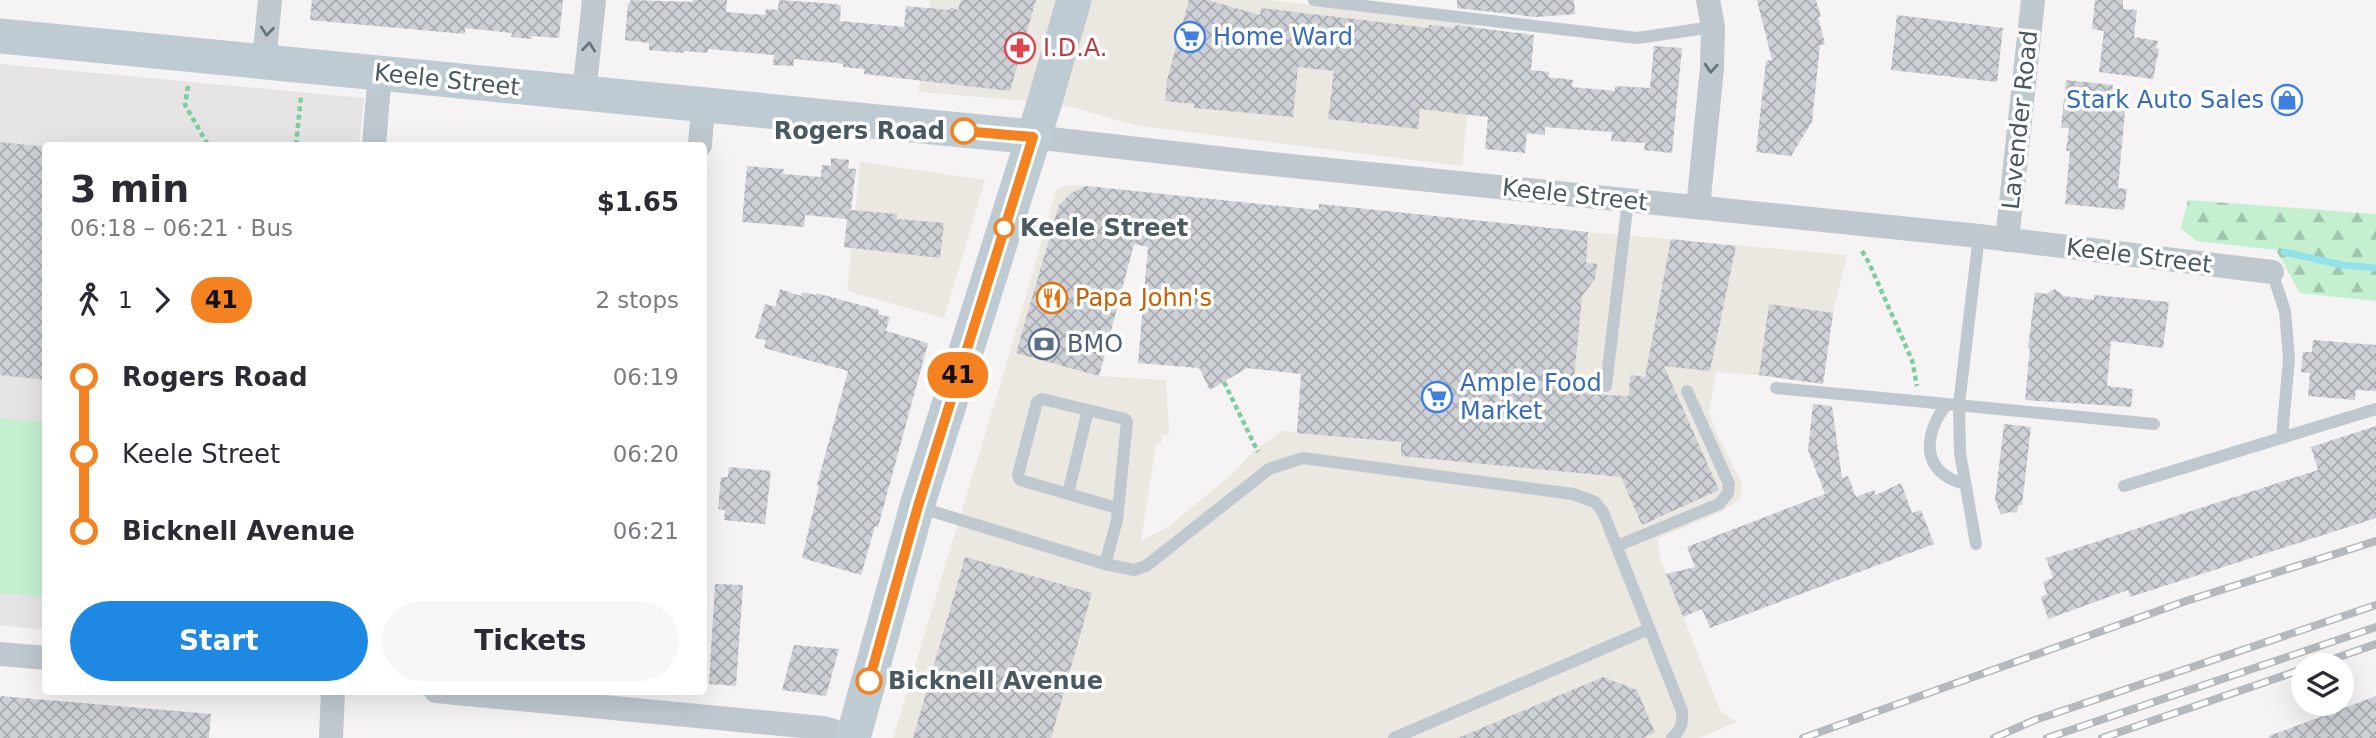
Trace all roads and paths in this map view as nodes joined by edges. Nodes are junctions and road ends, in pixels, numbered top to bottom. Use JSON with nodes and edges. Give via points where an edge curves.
{"nodes":[{"id":1,"x":270,"y":0,"type":"edge"},
{"id":2,"x":594,"y":0,"type":"edge"},
{"id":3,"x":1074,"y":0,"type":"edge"},
{"id":4,"x":1314,"y":0,"type":"edge"},
{"id":5,"x":1708,"y":0,"type":"edge"},
{"id":6,"x":2034,"y":0,"type":"edge"},
{"id":7,"x":1713,"y":27,"type":"junction"},
{"id":8,"x":0,"y":36,"type":"edge"},
{"id":9,"x":264,"y":62,"type":"junction"},
{"id":10,"x":380,"y":72,"type":"junction"},
{"id":11,"x":188,"y":86,"type":"dead end"},
{"id":12,"x":584,"y":94,"type":"junction"},
{"id":13,"x":301,"y":96,"type":"dead end"},
{"id":14,"x":703,"y":106,"type":"junction"},
{"id":15,"x":1033,"y":137,"type":"junction"},
{"id":16,"x":206,"y":142,"type":"edge"},
{"id":17,"x":296,"y":142,"type":"edge"},
{"id":18,"x":374,"y":142,"type":"edge"},
{"id":19,"x":700,"y":142,"type":"edge"},
{"id":20,"x":1628,"y":200,"type":"junction"},
{"id":21,"x":1698,"y":207,"type":"junction"},
{"id":22,"x":1979,"y":236,"type":"junction"},
{"id":23,"x":2007,"y":240,"type":"junction"},
{"id":24,"x":1861,"y":251,"type":"dead end"},
{"id":25,"x":2272,"y":272,"type":"joint"},
{"id":26,"x":1224,"y":382,"type":"dead end"},
{"id":27,"x":1606,"y":386,"type":"dead end"},
{"id":28,"x":1776,"y":387,"type":"dead end"},
{"id":29,"x":1687,"y":391,"type":"dead end"},
{"id":30,"x":1918,"y":401,"type":"junction"},
{"id":31,"x":1953,"y":404,"type":"junction"},
{"id":32,"x":2376,"y":409,"type":"edge"},
{"id":33,"x":1088,"y":410,"type":"junction"},
{"id":34,"x":2154,"y":425,"type":"dead end"},
{"id":35,"x":2282,"y":437,"type":"junction"},
{"id":36,"x":1258,"y":452,"type":"dead end"},
{"id":37,"x":1965,"y":484,"type":"junction"},
{"id":38,"x":2124,"y":486,"type":"dead end"},
{"id":39,"x":1068,"y":494,"type":"junction"},
{"id":40,"x":918,"y":506,"type":"junction"},
{"id":41,"x":1117,"y":509,"type":"junction"},
{"id":42,"x":1976,"y":544,"type":"dead end"},
{"id":43,"x":1617,"y":546,"type":"junction"},
{"id":44,"x":1105,"y":564,"type":"junction"},
{"id":45,"x":1649,"y":629,"type":"junction"},
{"id":46,"x":0,"y":654,"type":"edge"},
{"id":47,"x":42,"y":658,"type":"edge"},
{"id":48,"x":332,"y":695,"type":"edge"},
{"id":49,"x":525,"y":695,"type":"edge"},
{"id":50,"x":658,"y":701,"type":"edge"},
{"id":51,"x":853,"y":737,"type":"edge"},
{"id":52,"x":331,"y":738,"type":"edge"},
{"id":53,"x":1394,"y":738,"type":"edge"},
{"id":54,"x":1672,"y":738,"type":"edge"}],
"edges":[{"from":1,"to":9,"type":"street","one_way":true},
{"from":12,"to":2,"type":"street","one_way":true},
{"from":3,"to":15,"type":"main road"},
{"from":4,"to":7,"type":"lane","via":[[1637,38]]},
{"from":5,"to":7,"type":"street"},
{"from":6,"to":23,"type":"street","name":"Lavender Road"},
{"from":7,"to":21,"type":"street","one_way":true},
{"from":8,"to":9,"type":"main road","name":"Keele Street"},
{"from":9,"to":10,"type":"main road","name":"Keele Street"},
{"from":10,"to":12,"type":"main road","name":"Keele Street"},
{"from":10,"to":18,"type":"street"},
{"from":11,"to":16,"type":"path","via":[[186,105]]},
{"from":12,"to":14,"type":"main road","name":"Keele Street"},
{"from":13,"to":17,"type":"path"},
{"from":14,"to":15,"type":"main road","name":"Keele Street"},
{"from":14,"to":19,"type":"street"},
{"from":15,"to":20,"type":"street","name":"Keele Street"},
{"from":15,"to":40,"type":"main road"},
{"from":20,"to":21,"type":"street","name":"Keele Street"},
{"from":20,"to":27,"type":"lane"},
{"from":21,"to":22,"type":"street","name":"Keele Street"},
{"from":22,"to":23,"type":"street","name":"Keele Street"},
{"from":22,"to":31,"type":"lane"},
{"from":23,"to":25,"type":"street","name":"Keele Street"},
{"from":24,"to":30,"type":"path","via":[[1912,360]]},
{"from":25,"to":35,"type":"lane","via":[[2285,311],[2289,359]]},
{"from":26,"to":36,"type":"path"},
{"from":28,"to":30,"type":"lane"},
{"from":29,"to":43,"type":"lane","via":[[1729,484],[1728,492],[1719,504]]},
{"from":30,"to":31,"type":"lane"},
{"from":31,"to":34,"type":"lane"},
{"from":31,"to":37,"type":"lane"},
{"from":31,"to":37,"type":"lane","via":[[1938,415],[1929,454],[1938,470]]},
{"from":32,"to":35,"type":"lane"},
{"from":33,"to":39,"type":"lane"},
{"from":33,"to":39,"type":"lane","via":[[1042,399],[1037,402],[1018,475],[1020,480]]},
{"from":33,"to":41,"type":"lane","via":[[1127,422]]},
{"from":35,"to":38,"type":"lane"},
{"from":37,"to":42,"type":"lane"},
{"from":39,"to":41,"type":"lane"},
{"from":40,"to":44,"type":"lane"},
{"from":40,"to":51,"type":"main road"},
{"from":41,"to":44,"type":"lane"},
{"from":43,"to":44,"type":"lane","via":[[1604,512],[1595,502],[1573,494],[1303,458],[1269,469],[1146,566],[1134,570]]},
{"from":43,"to":45,"type":"lane"},
{"from":45,"to":53,"type":"lane"},
{"from":45,"to":54,"type":"lane","via":[[1682,711],[1683,722]]},
{"from":46,"to":47,"type":"street"},
{"from":48,"to":52,"type":"street"},
{"from":49,"to":50,"type":"street"},
{"from":50,"to":51,"type":"street"}]}
